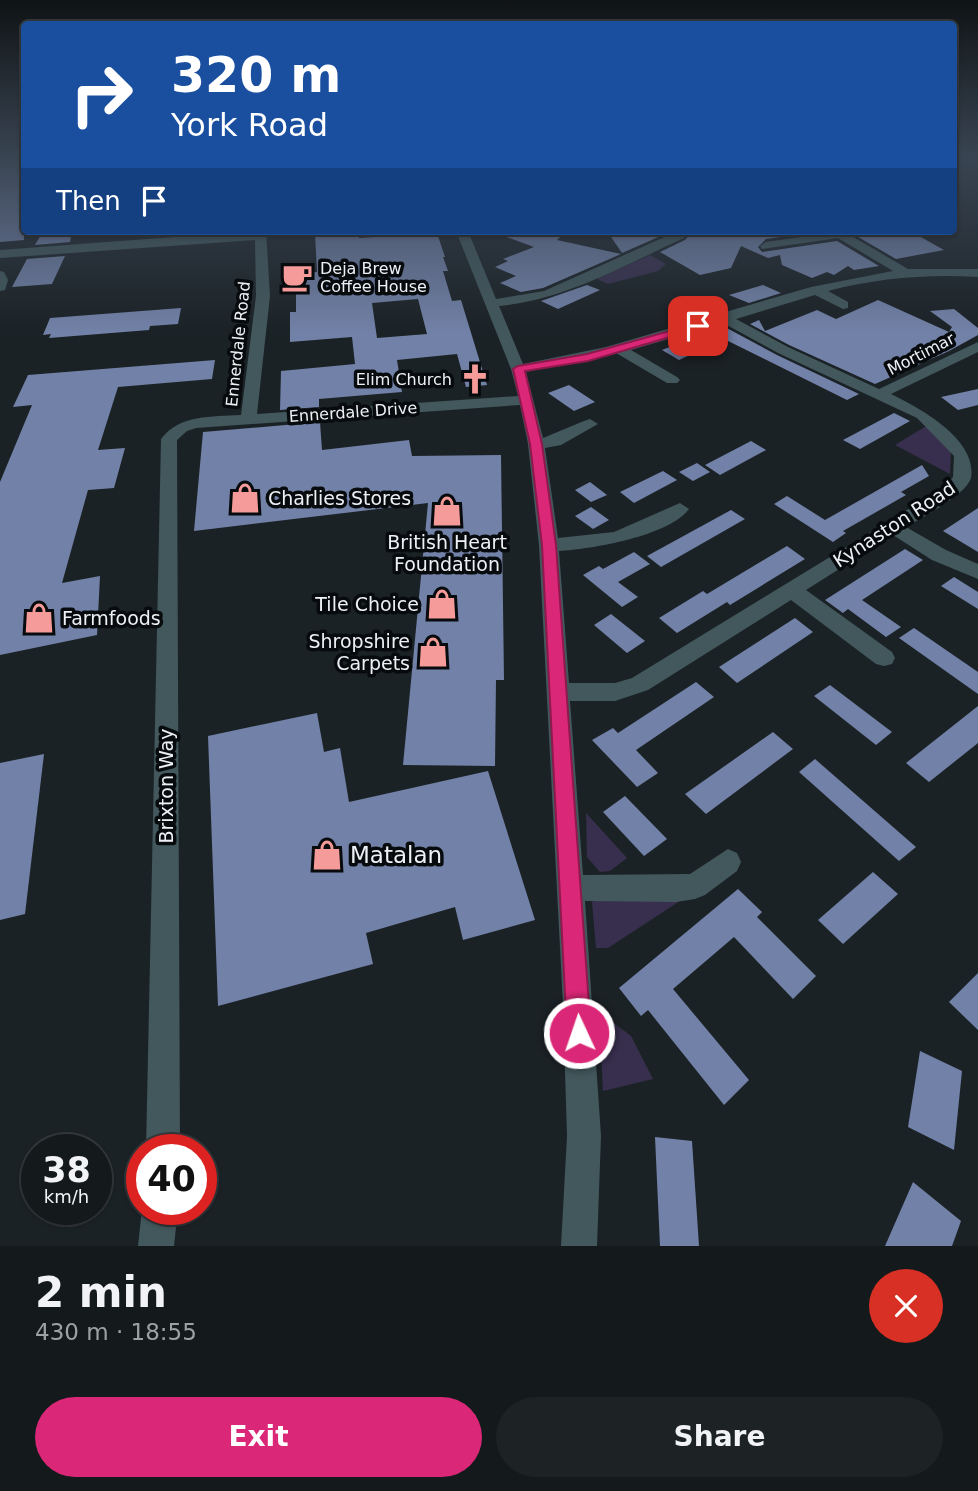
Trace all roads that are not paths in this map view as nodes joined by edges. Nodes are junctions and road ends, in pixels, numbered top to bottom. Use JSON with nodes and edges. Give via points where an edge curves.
{"nodes":[{"id":1,"x":237,"y":235,"type":"edge"},
{"id":2,"x":261,"y":235,"type":"edge"},
{"id":3,"x":464,"y":235,"type":"edge"},
{"id":4,"x":681,"y":235,"type":"edge"},
{"id":5,"x":826,"y":235,"type":"edge"},
{"id":6,"x":840,"y":235,"type":"edge"},
{"id":7,"x":766,"y":246,"type":"dead end"},
{"id":8,"x":1,"y":255,"type":"edge"},
{"id":9,"x":903,"y":271,"type":"junction"},
{"id":10,"x":978,"y":273,"type":"edge"},
{"id":11,"x":0,"y":275,"type":"edge"},
{"id":12,"x":0,"y":287,"type":"edge"},
{"id":13,"x":816,"y":290,"type":"junction"},
{"id":14,"x":493,"y":303,"type":"junction"},
{"id":15,"x":843,"y":305,"type":"dead end"},
{"id":16,"x":724,"y":318,"type":"junction"},
{"id":17,"x":978,"y":345,"type":"edge"},
{"id":18,"x":619,"y":349,"type":"junction"},
{"id":19,"x":518,"y":369,"type":"junction"},
{"id":20,"x":672,"y":380,"type":"dead end"},
{"id":21,"x":880,"y":394,"type":"junction"},
{"id":22,"x":527,"y":400,"type":"junction"},
{"id":23,"x":248,"y":419,"type":"junction"},
{"id":24,"x":590,"y":424,"type":"dead end"},
{"id":25,"x":181,"y":428,"type":"joint"},
{"id":26,"x":536,"y":444,"type":"junction"},
{"id":27,"x":680,"y":509,"type":"dead end"},
{"id":28,"x":893,"y":527,"type":"junction"},
{"id":29,"x":549,"y":545,"type":"junction"},
{"id":30,"x":978,"y":572,"type":"edge"},
{"id":31,"x":791,"y":590,"type":"junction"},
{"id":32,"x":884,"y":658,"type":"dead end"},
{"id":33,"x":558,"y":692,"type":"junction"},
{"id":34,"x":728,"y":862,"type":"dead end"},
{"id":35,"x":571,"y":888,"type":"junction"},
{"id":36,"x":163,"y":1134,"type":"edge"},
{"id":37,"x":158,"y":1225,"type":"edge"},
{"id":38,"x":156,"y":1246,"type":"edge"},
{"id":39,"x":579,"y":1246,"type":"edge"}],
"edges":[{"from":1,"to":8,"type":"street"},
{"from":2,"to":23,"type":"street","name":"Ennerdale Road","via":[[263,296]]},
{"from":3,"to":14,"type":"street"},
{"from":4,"to":14,"type":"street","via":[[549,294]]},
{"from":5,"to":7,"type":"street"},
{"from":6,"to":9,"type":"street"},
{"from":9,"to":10,"type":"street"},
{"from":9,"to":13,"type":"street"},
{"from":11,"to":12,"type":"street"},
{"from":13,"to":15,"type":"street"},
{"from":13,"to":16,"type":"street"},
{"from":14,"to":19,"type":"street"},
{"from":16,"to":18,"type":"street"},
{"from":16,"to":21,"type":"street","name":"Kynaston Road"},
{"from":17,"to":21,"type":"street","name":"Mortimar"},
{"from":18,"to":19,"type":"street"},
{"from":18,"to":20,"type":"street"},
{"from":19,"to":22,"type":"street"},
{"from":21,"to":28,"type":"street","name":"Kynaston Road","via":[[936,425],[955,445],[964,467],[953,489]]},
{"from":22,"to":23,"type":"street","name":"Ennerdale Drive"},
{"from":22,"to":26,"type":"street"},
{"from":23,"to":25,"type":"street","name":"Ennerdale Drive"},
{"from":24,"to":26,"type":"street","via":[[555,441]]},
{"from":25,"to":36,"type":"street","name":"Brixton Way","via":[[172,434],[168,447]]},
{"from":26,"to":29,"type":"street"},
{"from":27,"to":29,"type":"street","via":[[617,539]]},
{"from":28,"to":30,"type":"street"},
{"from":28,"to":31,"type":"street","name":"Kynaston Road"},
{"from":29,"to":33,"type":"street"},
{"from":31,"to":32,"type":"street"},
{"from":31,"to":33,"type":"street","name":"Kynaston Road","via":[[639,684],[615,692]]},
{"from":33,"to":35,"type":"street"},
{"from":34,"to":35,"type":"street","via":[[695,886]]},
{"from":35,"to":39,"type":"street","via":[[584,1136]]},
{"from":37,"to":38,"type":"street"}]}
